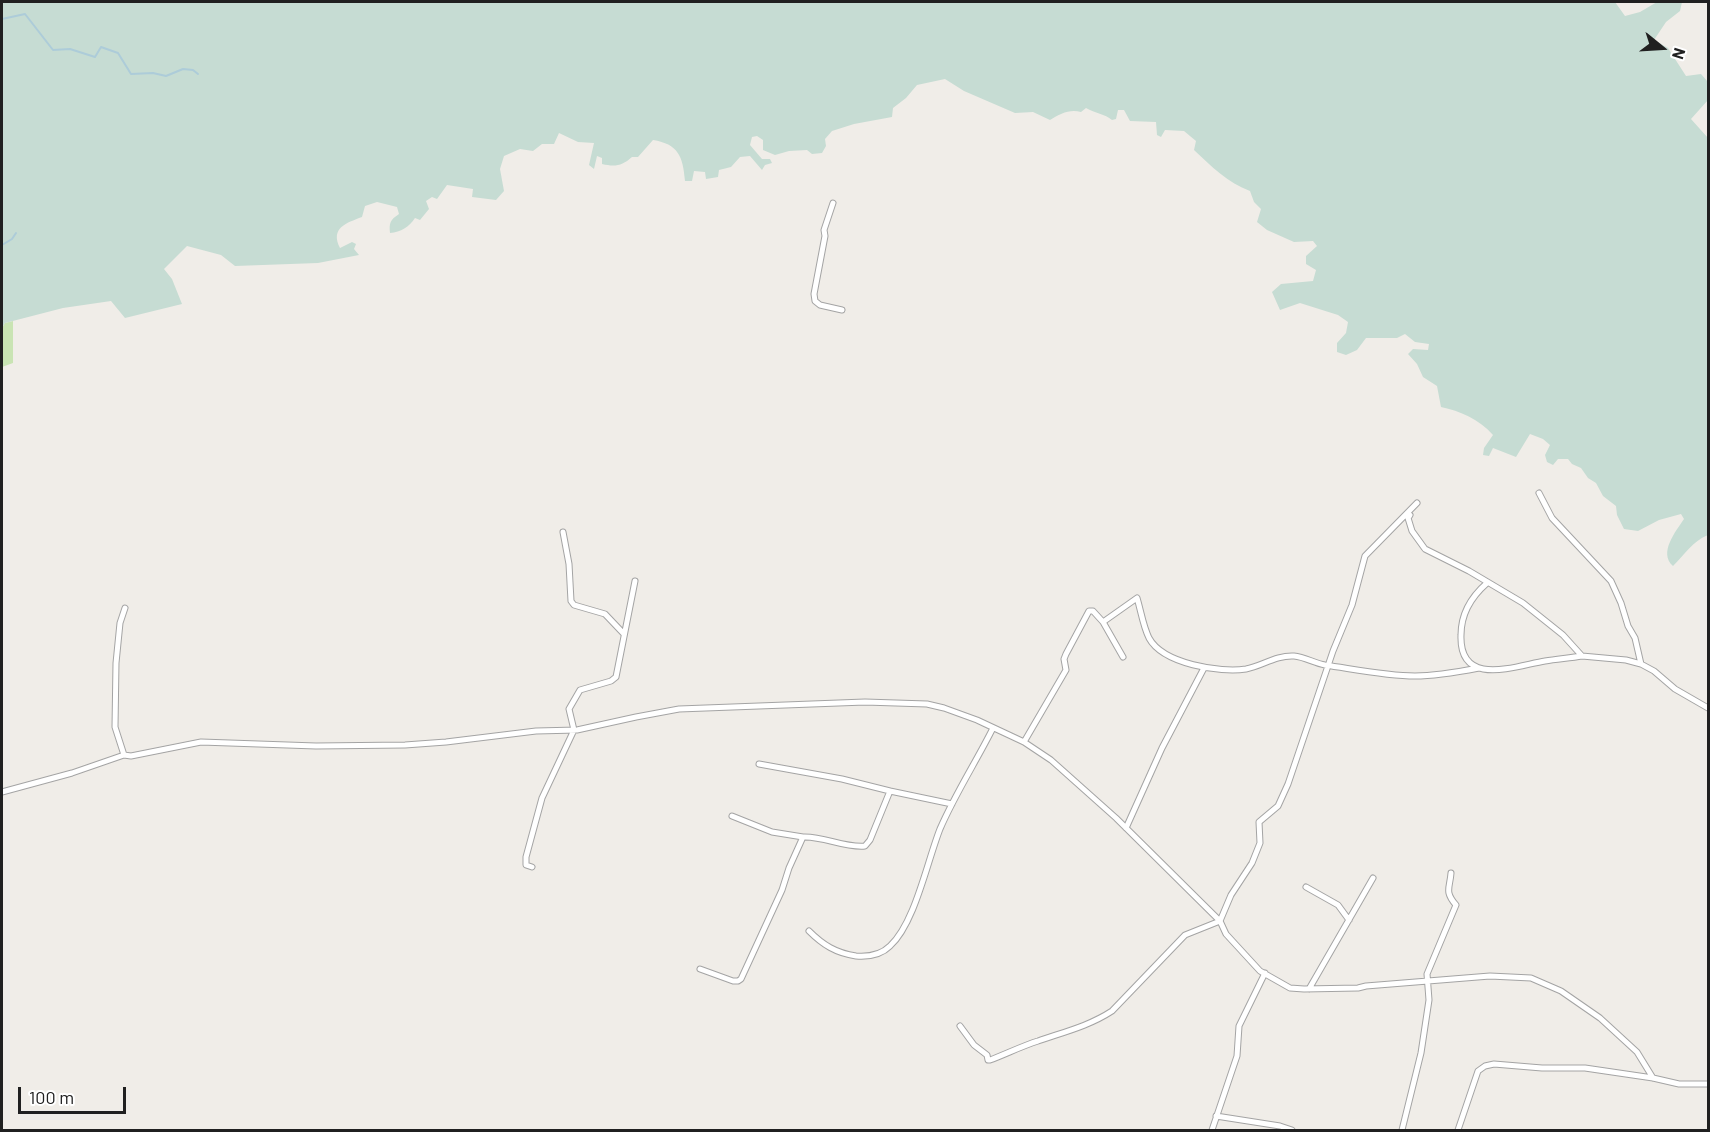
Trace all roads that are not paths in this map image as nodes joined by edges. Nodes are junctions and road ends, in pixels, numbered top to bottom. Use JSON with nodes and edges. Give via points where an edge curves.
{"nodes":[{"id":1,"x":833,"y":203,"type":"dead end"},
{"id":2,"x":842,"y":310,"type":"dead end"},
{"id":3,"x":1539,"y":493,"type":"dead end"},
{"id":4,"x":563,"y":532,"type":"dead end"},
{"id":5,"x":635,"y":581,"type":"dead end"},
{"id":6,"x":1487,"y":583,"type":"junction"},
{"id":7,"x":125,"y":608,"type":"dead end"},
{"id":8,"x":1103,"y":622,"type":"junction"},
{"id":9,"x":624,"y":634,"type":"junction"},
{"id":10,"x":1582,"y":656,"type":"junction"},
{"id":11,"x":1122,"y":657,"type":"dead end"},
{"id":12,"x":1641,"y":664,"type":"junction"},
{"id":13,"x":1328,"y":666,"type":"junction"},
{"id":14,"x":1204,"y":668,"type":"junction"},
{"id":15,"x":1479,"y":668,"type":"junction"},
{"id":16,"x":1708,"y":708,"type":"edge"},
{"id":17,"x":993,"y":728,"type":"junction"},
{"id":18,"x":574,"y":730,"type":"junction"},
{"id":19,"x":1024,"y":742,"type":"junction"},
{"id":20,"x":124,"y":755,"type":"junction"},
{"id":21,"x":759,"y":764,"type":"dead end"},
{"id":22,"x":890,"y":791,"type":"junction"},
{"id":23,"x":2,"y":792,"type":"edge"},
{"id":24,"x":952,"y":804,"type":"junction"},
{"id":25,"x":732,"y":816,"type":"dead end"},
{"id":26,"x":1126,"y":828,"type":"junction"},
{"id":27,"x":803,"y":837,"type":"junction"},
{"id":28,"x":532,"y":867,"type":"dead end"},
{"id":29,"x":1451,"y":873,"type":"dead end"},
{"id":30,"x":1373,"y":878,"type":"dead end"},
{"id":31,"x":1306,"y":887,"type":"dead end"},
{"id":32,"x":1349,"y":920,"type":"junction"},
{"id":33,"x":1220,"y":921,"type":"junction"},
{"id":34,"x":808,"y":932,"type":"dead end"},
{"id":35,"x":700,"y":969,"type":"dead end"},
{"id":36,"x":1265,"y":973,"type":"junction"},
{"id":37,"x":1429,"y":982,"type":"junction"},
{"id":38,"x":1309,"y":989,"type":"junction"},
{"id":39,"x":960,"y":1026,"type":"dead end"},
{"id":40,"x":1653,"y":1078,"type":"junction"},
{"id":41,"x":1708,"y":1084,"type":"edge"},
{"id":42,"x":1216,"y":1116,"type":"junction"},
{"id":43,"x":1212,"y":1131,"type":"edge"},
{"id":44,"x":1292,"y":1131,"type":"edge"},
{"id":45,"x":1402,"y":1131,"type":"edge"},
{"id":46,"x":1458,"y":1131,"type":"edge"}],
"edges":[{"from":1,"to":2,"type":"street","via":[[824,230],[814,294],[820,305]]},
{"from":3,"to":12,"type":"street","via":[[1552,518],[1611,581],[1635,638]]},
{"from":4,"to":9,"type":"street","via":[[571,601],[605,614]]},
{"from":5,"to":9,"type":"street"},
{"from":6,"to":10,"type":"street","via":[[1538,614]]},
{"from":6,"to":13,"type":"street","via":[[1418,542],[1408,518],[1417,503],[1365,556],[1352,605]]},
{"from":6,"to":15,"type":"street","via":[[1472,597],[1460,638],[1463,653]]},
{"from":7,"to":20,"type":"street","via":[[115,675],[115,727]]},
{"from":8,"to":11,"type":"street"},
{"from":8,"to":14,"type":"street","via":[[1137,598],[1150,639],[1157,647]]},
{"from":8,"to":19,"type":"street","via":[[1093,611],[1086,615],[1064,659],[1066,670]]},
{"from":9,"to":18,"type":"street","via":[[616,677],[580,690],[572,704],[569,713]]},
{"from":10,"to":12,"type":"street"},
{"from":10,"to":15,"type":"street","via":[[1500,671]]},
{"from":12,"to":16,"type":"street"},
{"from":13,"to":14,"type":"street","via":[[1292,656],[1248,668]]},
{"from":13,"to":15,"type":"street","via":[[1417,676]]},
{"from":13,"to":33,"type":"street","via":[[1288,784],[1278,806],[1259,822],[1260,843]]},
{"from":14,"to":26,"type":"street"},
{"from":17,"to":18,"type":"street","via":[[927,704],[865,702],[679,709]]},
{"from":17,"to":19,"type":"street"},
{"from":17,"to":24,"type":"street"},
{"from":18,"to":20,"type":"street","via":[[405,745],[201,742]]},
{"from":18,"to":28,"type":"street","via":[[542,798],[526,857],[526,865]]},
{"from":19,"to":26,"type":"street","via":[[1051,760]]},
{"from":20,"to":23,"type":"street"},
{"from":21,"to":22,"type":"street"},
{"from":22,"to":24,"type":"street"},
{"from":22,"to":27,"type":"street","via":[[865,846]]},
{"from":24,"to":34,"type":"street","via":[[908,919],[890,946],[876,955],[847,955],[823,945]]},
{"from":25,"to":27,"type":"street","via":[[772,832]]},
{"from":26,"to":33,"type":"street"},
{"from":27,"to":35,"type":"street","via":[[741,979],[733,981]]},
{"from":29,"to":37,"type":"street","via":[[1449,897],[1456,905],[1427,974]]},
{"from":30,"to":32,"type":"street"},
{"from":31,"to":32,"type":"street","via":[[1338,905]]},
{"from":32,"to":38,"type":"street"},
{"from":33,"to":36,"type":"street","via":[[1245,957]]},
{"from":33,"to":39,"type":"street","via":[[1185,935],[1112,1011],[1069,1031],[988,1060]]},
{"from":36,"to":38,"type":"street","via":[[1290,988]]},
{"from":36,"to":42,"type":"street","via":[[1239,1026],[1237,1056]]},
{"from":37,"to":38,"type":"street"},
{"from":37,"to":40,"type":"street","via":[[1490,976],[1531,978],[1548,984],[1600,1018],[1637,1052]]},
{"from":37,"to":45,"type":"street","via":[[1421,1053]]},
{"from":40,"to":41,"type":"street","via":[[1679,1084]]},
{"from":40,"to":46,"type":"street","via":[[1592,1068],[1485,1066],[1478,1071]]},
{"from":42,"to":43,"type":"street"},
{"from":42,"to":44,"type":"street"}]}
